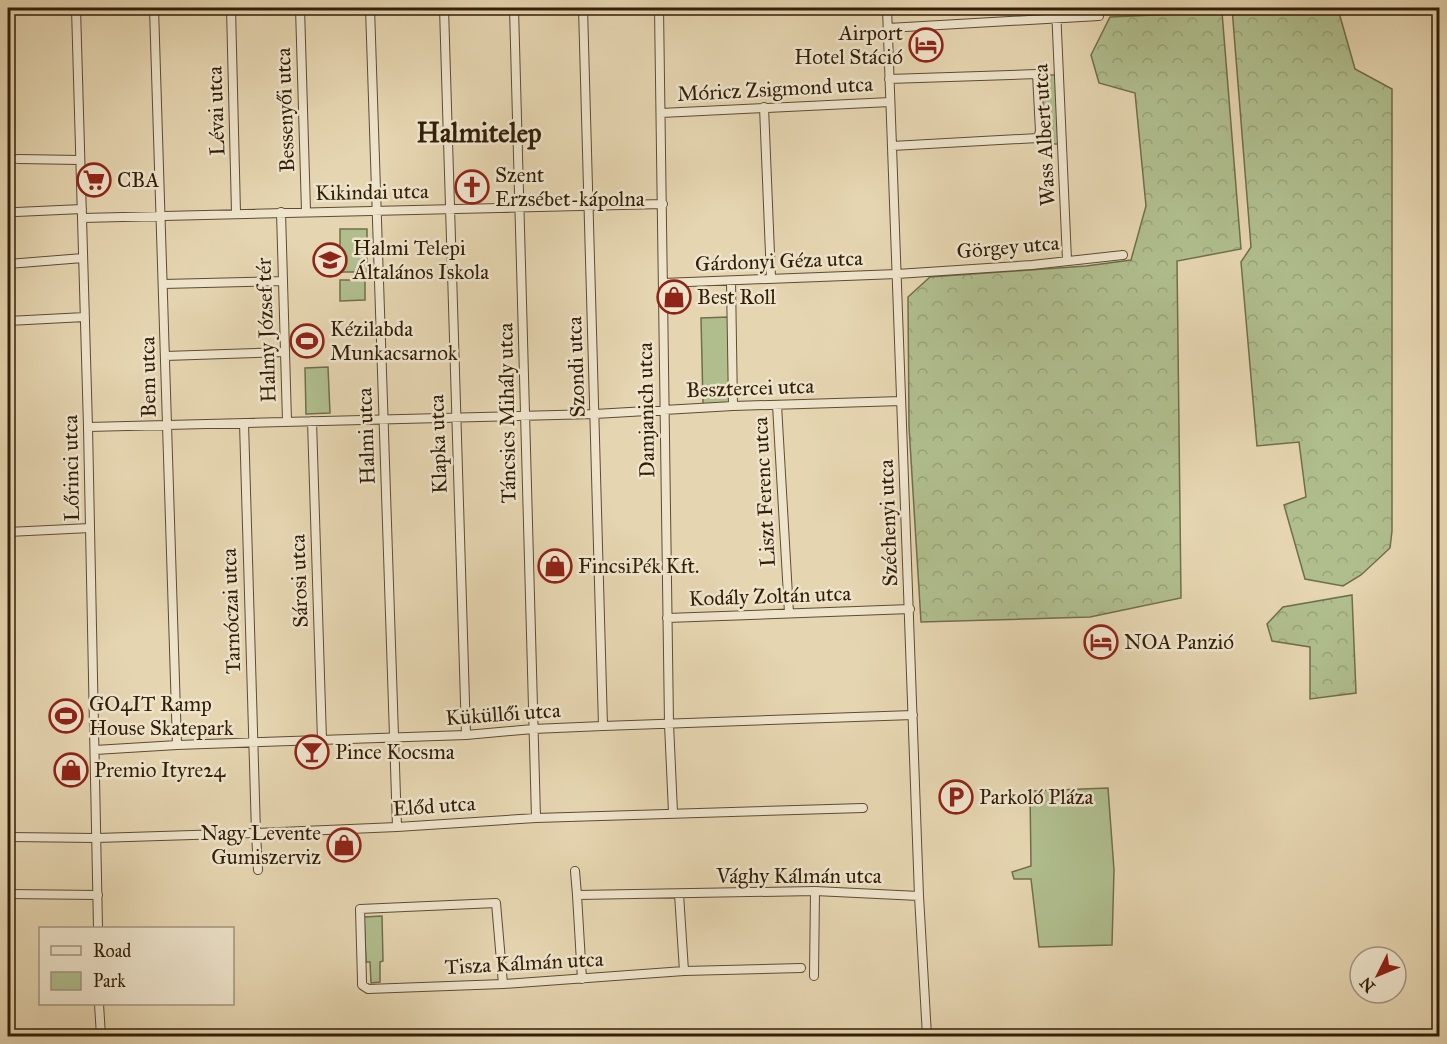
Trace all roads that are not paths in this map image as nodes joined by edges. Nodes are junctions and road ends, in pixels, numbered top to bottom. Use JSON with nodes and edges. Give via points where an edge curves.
{"nodes":[{"id":1,"x":76,"y":8,"type":"edge"},
{"id":2,"x":134,"y":8,"type":"edge"},
{"id":3,"x":154,"y":8,"type":"edge"},
{"id":4,"x":231,"y":8,"type":"edge"},
{"id":5,"x":300,"y":8,"type":"edge"},
{"id":6,"x":370,"y":8,"type":"edge"},
{"id":7,"x":444,"y":8,"type":"edge"},
{"id":8,"x":514,"y":8,"type":"edge"},
{"id":9,"x":583,"y":8,"type":"edge"},
{"id":10,"x":659,"y":8,"type":"edge"},
{"id":11,"x":887,"y":8,"type":"edge"},
{"id":12,"x":1056,"y":8,"type":"edge"},
{"id":13,"x":1099,"y":16,"type":"dead end"},
{"id":14,"x":1056,"y":18,"type":"junction"},
{"id":15,"x":888,"y":28,"type":"junction"},
{"id":16,"x":889,"y":79,"type":"junction"},
{"id":17,"x":890,"y":102,"type":"junction"},
{"id":18,"x":764,"y":107,"type":"junction"},
{"id":19,"x":661,"y":113,"type":"junction"},
{"id":20,"x":892,"y":146,"type":"junction"},
{"id":21,"x":18,"y":159,"type":"dead end"},
{"id":22,"x":80,"y":160,"type":"junction"},
{"id":23,"x":589,"y":204,"type":"junction"},
{"id":24,"x":663,"y":204,"type":"junction"},
{"id":25,"x":520,"y":206,"type":"junction"},
{"id":26,"x":82,"y":208,"type":"junction"},
{"id":27,"x":450,"y":208,"type":"junction"},
{"id":28,"x":376,"y":209,"type":"junction"},
{"id":29,"x":306,"y":211,"type":"junction"},
{"id":30,"x":16,"y":212,"type":"dead end"},
{"id":31,"x":281,"y":212,"type":"junction"},
{"id":32,"x":237,"y":213,"type":"junction"},
{"id":33,"x":160,"y":215,"type":"junction"},
{"id":34,"x":82,"y":218,"type":"junction"},
{"id":35,"x":1123,"y":255,"type":"dead end"},
{"id":36,"x":83,"y":258,"type":"junction"},
{"id":37,"x":1067,"y":260,"type":"junction"},
{"id":38,"x":8,"y":264,"type":"edge"},
{"id":39,"x":897,"y":274,"type":"junction"},
{"id":40,"x":771,"y":278,"type":"junction"},
{"id":41,"x":283,"y":281,"type":"junction"},
{"id":42,"x":731,"y":281,"type":"junction"},
{"id":43,"x":663,"y":283,"type":"junction"},
{"id":44,"x":163,"y":284,"type":"junction"},
{"id":45,"x":85,"y":316,"type":"junction"},
{"id":46,"x":8,"y":321,"type":"edge"},
{"id":47,"x":285,"y":352,"type":"junction"},
{"id":48,"x":165,"y":356,"type":"junction"},
{"id":49,"x":901,"y":401,"type":"junction"},
{"id":50,"x":777,"y":405,"type":"junction"},
{"id":51,"x":733,"y":406,"type":"junction"},
{"id":52,"x":664,"y":410,"type":"junction"},
{"id":53,"x":595,"y":414,"type":"junction"},
{"id":54,"x":526,"y":415,"type":"junction"},
{"id":55,"x":455,"y":418,"type":"junction"},
{"id":56,"x":383,"y":419,"type":"junction"},
{"id":57,"x":312,"y":421,"type":"junction"},
{"id":58,"x":287,"y":422,"type":"junction"},
{"id":59,"x":244,"y":423,"type":"junction"},
{"id":60,"x":167,"y":425,"type":"junction"},
{"id":61,"x":88,"y":427,"type":"junction"},
{"id":62,"x":90,"y":528,"type":"junction"},
{"id":63,"x":8,"y":532,"type":"edge"},
{"id":64,"x":910,"y":609,"type":"junction"},
{"id":65,"x":789,"y":613,"type":"junction"},
{"id":66,"x":667,"y":618,"type":"junction"},
{"id":67,"x":913,"y":715,"type":"junction"},
{"id":68,"x":669,"y":724,"type":"junction"},
{"id":69,"x":603,"y":726,"type":"junction"},
{"id":70,"x":533,"y":729,"type":"junction"},
{"id":71,"x":466,"y":735,"type":"junction"},
{"id":72,"x":393,"y":738,"type":"junction"},
{"id":73,"x":322,"y":740,"type":"junction"},
{"id":74,"x":253,"y":743,"type":"junction"},
{"id":75,"x":177,"y":745,"type":"junction"},
{"id":76,"x":95,"y":750,"type":"junction"},
{"id":77,"x":864,"y":807,"type":"dead end"},
{"id":78,"x":673,"y":812,"type":"junction"},
{"id":79,"x":536,"y":818,"type":"junction"},
{"id":80,"x":397,"y":827,"type":"junction"},
{"id":81,"x":256,"y":833,"type":"junction"},
{"id":82,"x":8,"y":837,"type":"edge"},
{"id":83,"x":97,"y":838,"type":"junction"},
{"id":84,"x":258,"y":870,"type":"dead end"},
{"id":85,"x":575,"y":871,"type":"dead end"},
{"id":86,"x":815,"y":891,"type":"junction"},
{"id":87,"x":8,"y":894,"type":"edge"},
{"id":88,"x":679,"y":894,"type":"junction"},
{"id":89,"x":98,"y":895,"type":"junction"},
{"id":90,"x":577,"y":896,"type":"junction"},
{"id":91,"x":919,"y":896,"type":"junction"},
{"id":92,"x":98,"y":927,"type":"edge"},
{"id":93,"x":801,"y":968,"type":"dead end"},
{"id":94,"x":684,"y":971,"type":"junction"},
{"id":95,"x":814,"y":976,"type":"dead end"},
{"id":96,"x":582,"y":979,"type":"junction"},
{"id":97,"x":503,"y":984,"type":"junction"},
{"id":98,"x":99,"y":1005,"type":"edge"},
{"id":99,"x":101,"y":1036,"type":"edge"},
{"id":100,"x":927,"y":1036,"type":"edge"}],
"edges":[{"from":1,"to":2,"type":"street"},
{"from":1,"to":22,"type":"street","name":"Lőrinci utca"},
{"from":3,"to":33,"type":"street","name":"Bem utca"},
{"from":4,"to":32,"type":"street","name":"Lévai utca"},
{"from":5,"to":29,"type":"street","name":"Bessenyői utca"},
{"from":6,"to":28,"type":"street","name":"Halmi utca"},
{"from":7,"to":27,"type":"street","name":"Klapka utca"},
{"from":8,"to":25,"type":"street","name":"Táncsics Mihály utca"},
{"from":9,"to":23,"type":"street","name":"Szondi utca"},
{"from":10,"to":19,"type":"street","name":"Damjanich utca"},
{"from":11,"to":15,"type":"street","name":"Széchenyi utca"},
{"from":12,"to":14,"type":"street","name":"Wass Albert utca"},
{"from":13,"to":14,"type":"street"},
{"from":14,"to":15,"type":"street"},
{"from":14,"to":37,"type":"street","name":"Wass Albert utca"},
{"from":15,"to":16,"type":"street","name":"Széchenyi utca"},
{"from":16,"to":17,"type":"street","name":"Széchenyi utca"},
{"from":16,"to":20,"type":"street","via":[[1037,74],[1040,131],[1038,138]]},
{"from":17,"to":18,"type":"street","name":"Móricz Zsigmond utca"},
{"from":17,"to":20,"type":"street","name":"Széchenyi utca"},
{"from":18,"to":19,"type":"street","name":"Móricz Zsigmond utca"},
{"from":18,"to":40,"type":"street"},
{"from":19,"to":24,"type":"street","name":"Damjanich utca"},
{"from":20,"to":39,"type":"street","name":"Széchenyi utca"},
{"from":21,"to":22,"type":"street"},
{"from":22,"to":26,"type":"street","name":"Lőrinci utca"},
{"from":23,"to":24,"type":"street","name":"Kikindai utca"},
{"from":23,"to":25,"type":"street","name":"Kikindai utca"},
{"from":23,"to":53,"type":"street","name":"Szondi utca"},
{"from":24,"to":43,"type":"street","name":"Damjanich utca"},
{"from":25,"to":27,"type":"street","name":"Kikindai utca"},
{"from":25,"to":54,"type":"street","name":"Táncsics Mihály utca"},
{"from":26,"to":30,"type":"street"},
{"from":26,"to":34,"type":"street","name":"Lőrinci utca"},
{"from":27,"to":28,"type":"street","name":"Kikindai utca"},
{"from":27,"to":55,"type":"street","name":"Klapka utca"},
{"from":28,"to":29,"type":"street","name":"Kikindai utca"},
{"from":28,"to":56,"type":"street","name":"Halmi utca"},
{"from":29,"to":31,"type":"street","name":"Kikindai utca"},
{"from":31,"to":32,"type":"street","name":"Kikindai utca"},
{"from":31,"to":41,"type":"street","name":"Halmy József tér"},
{"from":32,"to":33,"type":"street","name":"Kikindai utca"},
{"from":33,"to":34,"type":"street","name":"Kikindai utca"},
{"from":33,"to":44,"type":"street","name":"Bem utca"},
{"from":34,"to":36,"type":"street","name":"Lőrinci utca"},
{"from":35,"to":37,"type":"street","name":"Görgey utca"},
{"from":36,"to":38,"type":"street"},
{"from":36,"to":45,"type":"street","name":"Lőrinci utca"},
{"from":37,"to":39,"type":"street","name":"Görgey utca"},
{"from":39,"to":40,"type":"street","name":"Gárdonyi Géza utca"},
{"from":39,"to":49,"type":"street","name":"Széchenyi utca"},
{"from":40,"to":42,"type":"street","name":"Gárdonyi Géza utca"},
{"from":41,"to":44,"type":"street"},
{"from":41,"to":47,"type":"street","name":"Halmy József tér"},
{"from":42,"to":43,"type":"street","name":"Gárdonyi Géza utca"},
{"from":42,"to":51,"type":"street"},
{"from":43,"to":52,"type":"street","name":"Damjanich utca"},
{"from":44,"to":48,"type":"street","name":"Bem utca"},
{"from":45,"to":46,"type":"street"},
{"from":45,"to":61,"type":"street","name":"Lőrinci utca"},
{"from":47,"to":48,"type":"street"},
{"from":47,"to":58,"type":"street","name":"Halmy József tér"},
{"from":48,"to":60,"type":"street","name":"Bem utca"},
{"from":49,"to":50,"type":"street","name":"Besztercei utca"},
{"from":49,"to":64,"type":"street","name":"Széchenyi utca"},
{"from":50,"to":51,"type":"street","name":"Besztercei utca"},
{"from":50,"to":65,"type":"street","name":"Liszt Ferenc utca"},
{"from":51,"to":52,"type":"street","name":"Besztercei utca"},
{"from":52,"to":53,"type":"street","name":"Besztercei utca"},
{"from":52,"to":66,"type":"street","name":"Damjanich utca"},
{"from":53,"to":54,"type":"street","name":"Besztercei utca"},
{"from":53,"to":69,"type":"street","name":"Szondi utca"},
{"from":54,"to":55,"type":"street","name":"Besztercei utca"},
{"from":54,"to":70,"type":"street","name":"Táncsics Mihály utca"},
{"from":55,"to":56,"type":"street","name":"Besztercei utca"},
{"from":55,"to":71,"type":"street","name":"Klapka utca"},
{"from":56,"to":57,"type":"street","name":"Halmy József tér"},
{"from":56,"to":72,"type":"street","name":"Halmi utca"},
{"from":57,"to":58,"type":"street","name":"Halmy József tér"},
{"from":57,"to":73,"type":"street","name":"Sárosi utca"},
{"from":58,"to":59,"type":"street"},
{"from":59,"to":60,"type":"street"},
{"from":59,"to":74,"type":"street","name":"Tarnóczai utca"},
{"from":60,"to":61,"type":"street"},
{"from":60,"to":75,"type":"street","name":"Bem utca"},
{"from":61,"to":62,"type":"street","name":"Lőrinci utca"},
{"from":62,"to":63,"type":"street"},
{"from":62,"to":76,"type":"street","name":"Lőrinci utca"},
{"from":64,"to":65,"type":"street","name":"Kodály Zoltán utca"},
{"from":64,"to":67,"type":"street","name":"Széchenyi utca"},
{"from":65,"to":66,"type":"street","name":"Kodály Zoltán utca"},
{"from":66,"to":68,"type":"street","name":"Damjanich utca"},
{"from":67,"to":68,"type":"street","name":"Küküllői utca"},
{"from":67,"to":91,"type":"street","name":"Széchenyi utca"},
{"from":68,"to":69,"type":"street","name":"Küküllői utca"},
{"from":68,"to":78,"type":"street","name":"Damjanich utca"},
{"from":69,"to":70,"type":"street","name":"Küküllői utca"},
{"from":70,"to":71,"type":"street","name":"Küküllői utca"},
{"from":70,"to":79,"type":"street","name":"Táncsics Mihály utca"},
{"from":71,"to":72,"type":"street","name":"Küküllői utca"},
{"from":72,"to":73,"type":"street","name":"Küküllői utca"},
{"from":72,"to":80,"type":"street","name":"Halmi utca"},
{"from":73,"to":74,"type":"street","name":"Küküllői utca"},
{"from":74,"to":75,"type":"street","name":"Küküllői utca"},
{"from":74,"to":81,"type":"street","name":"Tarnóczai utca"},
{"from":75,"to":76,"type":"street","name":"Küküllői utca"},
{"from":76,"to":83,"type":"street","name":"Lőrinci utca"},
{"from":77,"to":78,"type":"street","name":"Előd utca"},
{"from":78,"to":79,"type":"street","name":"Előd utca"},
{"from":79,"to":80,"type":"street","name":"Előd utca"},
{"from":80,"to":81,"type":"street","name":"Előd utca"},
{"from":81,"to":83,"type":"street","name":"Előd utca"},
{"from":81,"to":84,"type":"street","name":"Tarnóczai utca"},
{"from":82,"to":83,"type":"street","name":"Előd utca"},
{"from":83,"to":89,"type":"street","name":"Lőrinci utca"},
{"from":85,"to":90,"type":"street"},
{"from":86,"to":88,"type":"street","name":"Vághy Kálmán utca"},
{"from":86,"to":91,"type":"street","name":"Vághy Kálmán utca"},
{"from":86,"to":95,"type":"street"},
{"from":87,"to":89,"type":"street"},
{"from":88,"to":90,"type":"street","name":"Vághy Kálmán utca"},
{"from":88,"to":94,"type":"street"},
{"from":89,"to":92,"type":"street","name":"Lőrinci utca"},
{"from":90,"to":96,"type":"street"},
{"from":91,"to":100,"type":"street","name":"Széchenyi utca"},
{"from":93,"to":94,"type":"street","name":"Tisza Kálmán utca"},
{"from":94,"to":96,"type":"street","name":"Tisza Kálmán utca"},
{"from":96,"to":97,"type":"street","name":"Tisza Kálmán utca"},
{"from":97,"to":97,"type":"street","name":"Tisza Kálmán utca","via":[[496,903],[360,909],[365,988]]},
{"from":98,"to":99,"type":"street"}]}
